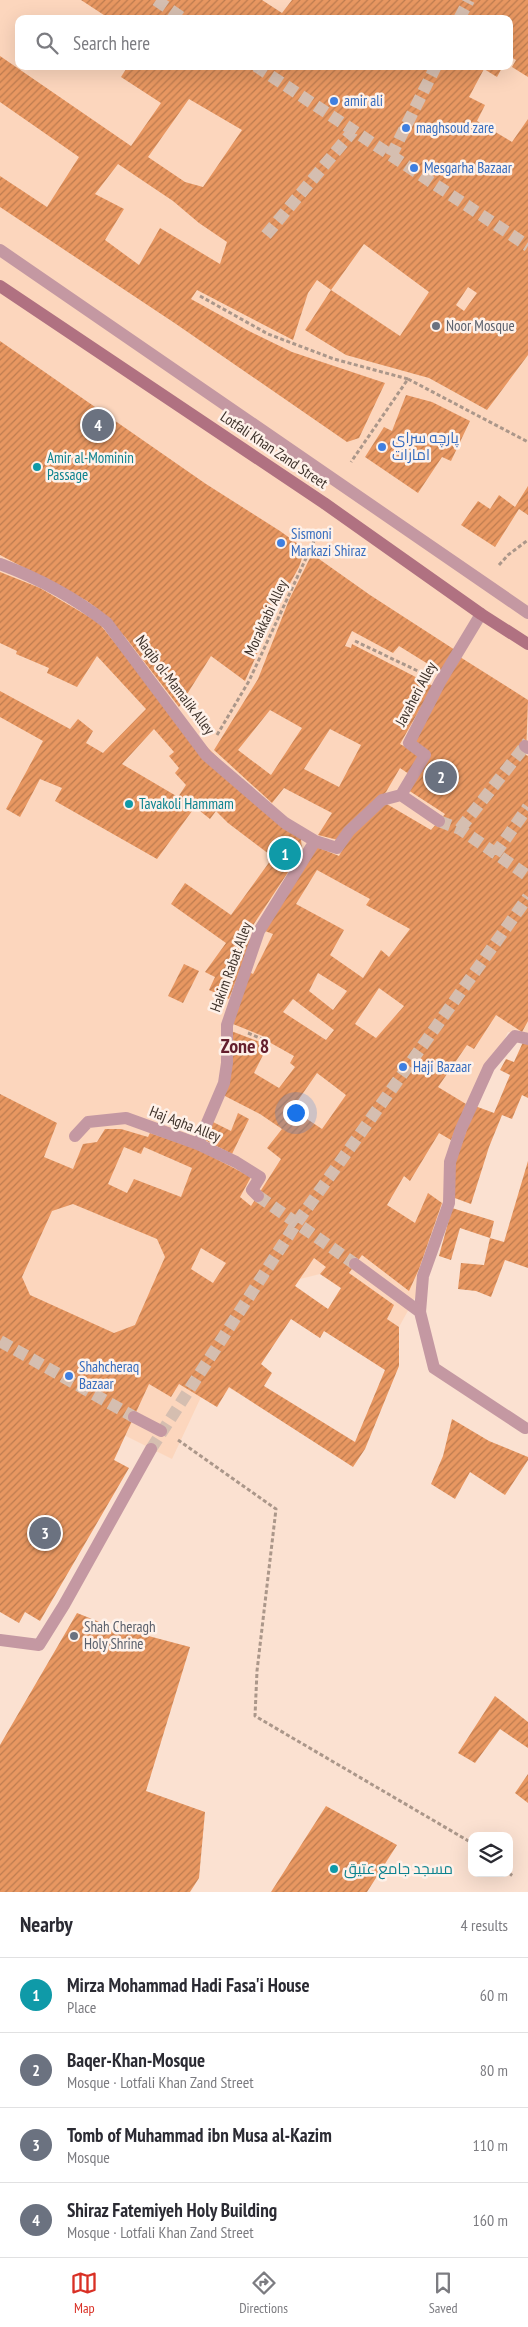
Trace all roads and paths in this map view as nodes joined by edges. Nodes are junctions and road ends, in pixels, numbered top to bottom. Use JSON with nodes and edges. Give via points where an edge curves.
{"nodes":[{"id":1,"x":0,"y":250,"type":"edge"},
{"id":2,"x":0,"y":286,"type":"edge"},
{"id":3,"x":200,"y":296,"type":"dead end"},
{"id":4,"x":408,"y":380,"type":"junction"},
{"id":5,"x":528,"y":442,"type":"edge"},
{"id":6,"x":351,"y":462,"type":"dead end"},
{"id":7,"x":528,"y":540,"type":"edge"},
{"id":8,"x":314,"y":541,"type":"dead end"},
{"id":9,"x":0,"y":564,"type":"edge"},
{"id":10,"x":499,"y":565,"type":"dead end"},
{"id":11,"x":528,"y":613,"type":"edge"},
{"id":12,"x":482,"y":614,"type":"junction"},
{"id":13,"x":355,"y":641,"type":"dead end"},
{"id":14,"x":528,"y":644,"type":"edge"},
{"id":15,"x":440,"y":682,"type":"junction"},
{"id":16,"x":206,"y":755,"type":"junction"},
{"id":17,"x":401,"y":795,"type":"junction"},
{"id":18,"x":439,"y":821,"type":"tunnel mouth"},
{"id":19,"x":315,"y":841,"type":"junction"},
{"id":20,"x":528,"y":1039,"type":"edge"},
{"id":21,"x":75,"y":1136,"type":"dead end"},
{"id":22,"x":198,"y":1144,"type":"junction"},
{"id":23,"x":258,"y":1196,"type":"dead end"},
{"id":24,"x":355,"y":1264,"type":"tunnel mouth"},
{"id":25,"x":420,"y":1312,"type":"junction"},
{"id":26,"x":134,"y":1417,"type":"tunnel mouth"},
{"id":27,"x":527,"y":1427,"type":"edge"},
{"id":28,"x":161,"y":1431,"type":"joint"},
{"id":29,"x":151,"y":1450,"type":"tunnel mouth"},
{"id":30,"x":0,"y":1640,"type":"edge"},
{"id":31,"x":468,"y":1841,"type":"edge"}],
"edges":[{"from":1,"to":11,"type":"street"},
{"from":2,"to":12,"type":"street","name":"Lotfali Khan Zand Street","via":[[324,503]]},
{"from":3,"to":4,"type":"path","via":[[268,334],[334,359]]},
{"from":4,"to":5,"type":"path"},
{"from":4,"to":6,"type":"path"},
{"from":7,"to":10,"type":"path"},
{"from":8,"to":16,"type":"path","name":"Morakkabi Alley","via":[[249,681]]},
{"from":9,"to":16,"type":"street","name":"Naqib ol-Mamalik Alley","via":[[20,571],[87,607],[107,623]]},
{"from":12,"to":14,"type":"street","name":"Lotfali Khan Zand Street"},
{"from":12,"to":15,"type":"street","name":"Javaheri Alley"},
{"from":13,"to":15,"type":"path"},
{"from":15,"to":17,"type":"street","name":"Javaheri Alley","via":[[409,743],[425,755]]},
{"from":16,"to":19,"type":"street","name":"Naqib ol-Mamalik Alley","via":[[285,822]]},
{"from":17,"to":18,"type":"street"},
{"from":17,"to":19,"type":"street","via":[[382,800],[349,831],[337,848]]},
{"from":19,"to":22,"type":"street","name":"Hakim Rabat Alley","via":[[259,931],[227,1024],[224,1083]]},
{"from":20,"to":25,"type":"street","via":[[515,1036],[489,1067],[460,1129],[450,1162],[449,1202],[423,1276]]},
{"from":21,"to":22,"type":"street","name":"Haj Agha Alley","via":[[88,1122],[126,1118]]},
{"from":22,"to":23,"type":"street","name":"Haj Agha Alley","via":[[260,1177],[252,1190]]},
{"from":24,"to":25,"type":"street"},
{"from":25,"to":27,"type":"street","via":[[434,1368]]},
{"from":26,"to":28,"type":"street"},
{"from":28,"to":31,"type":"path","via":[[276,1509],[254,1716]]},
{"from":29,"to":30,"type":"street","via":[[39,1645]]}]}
